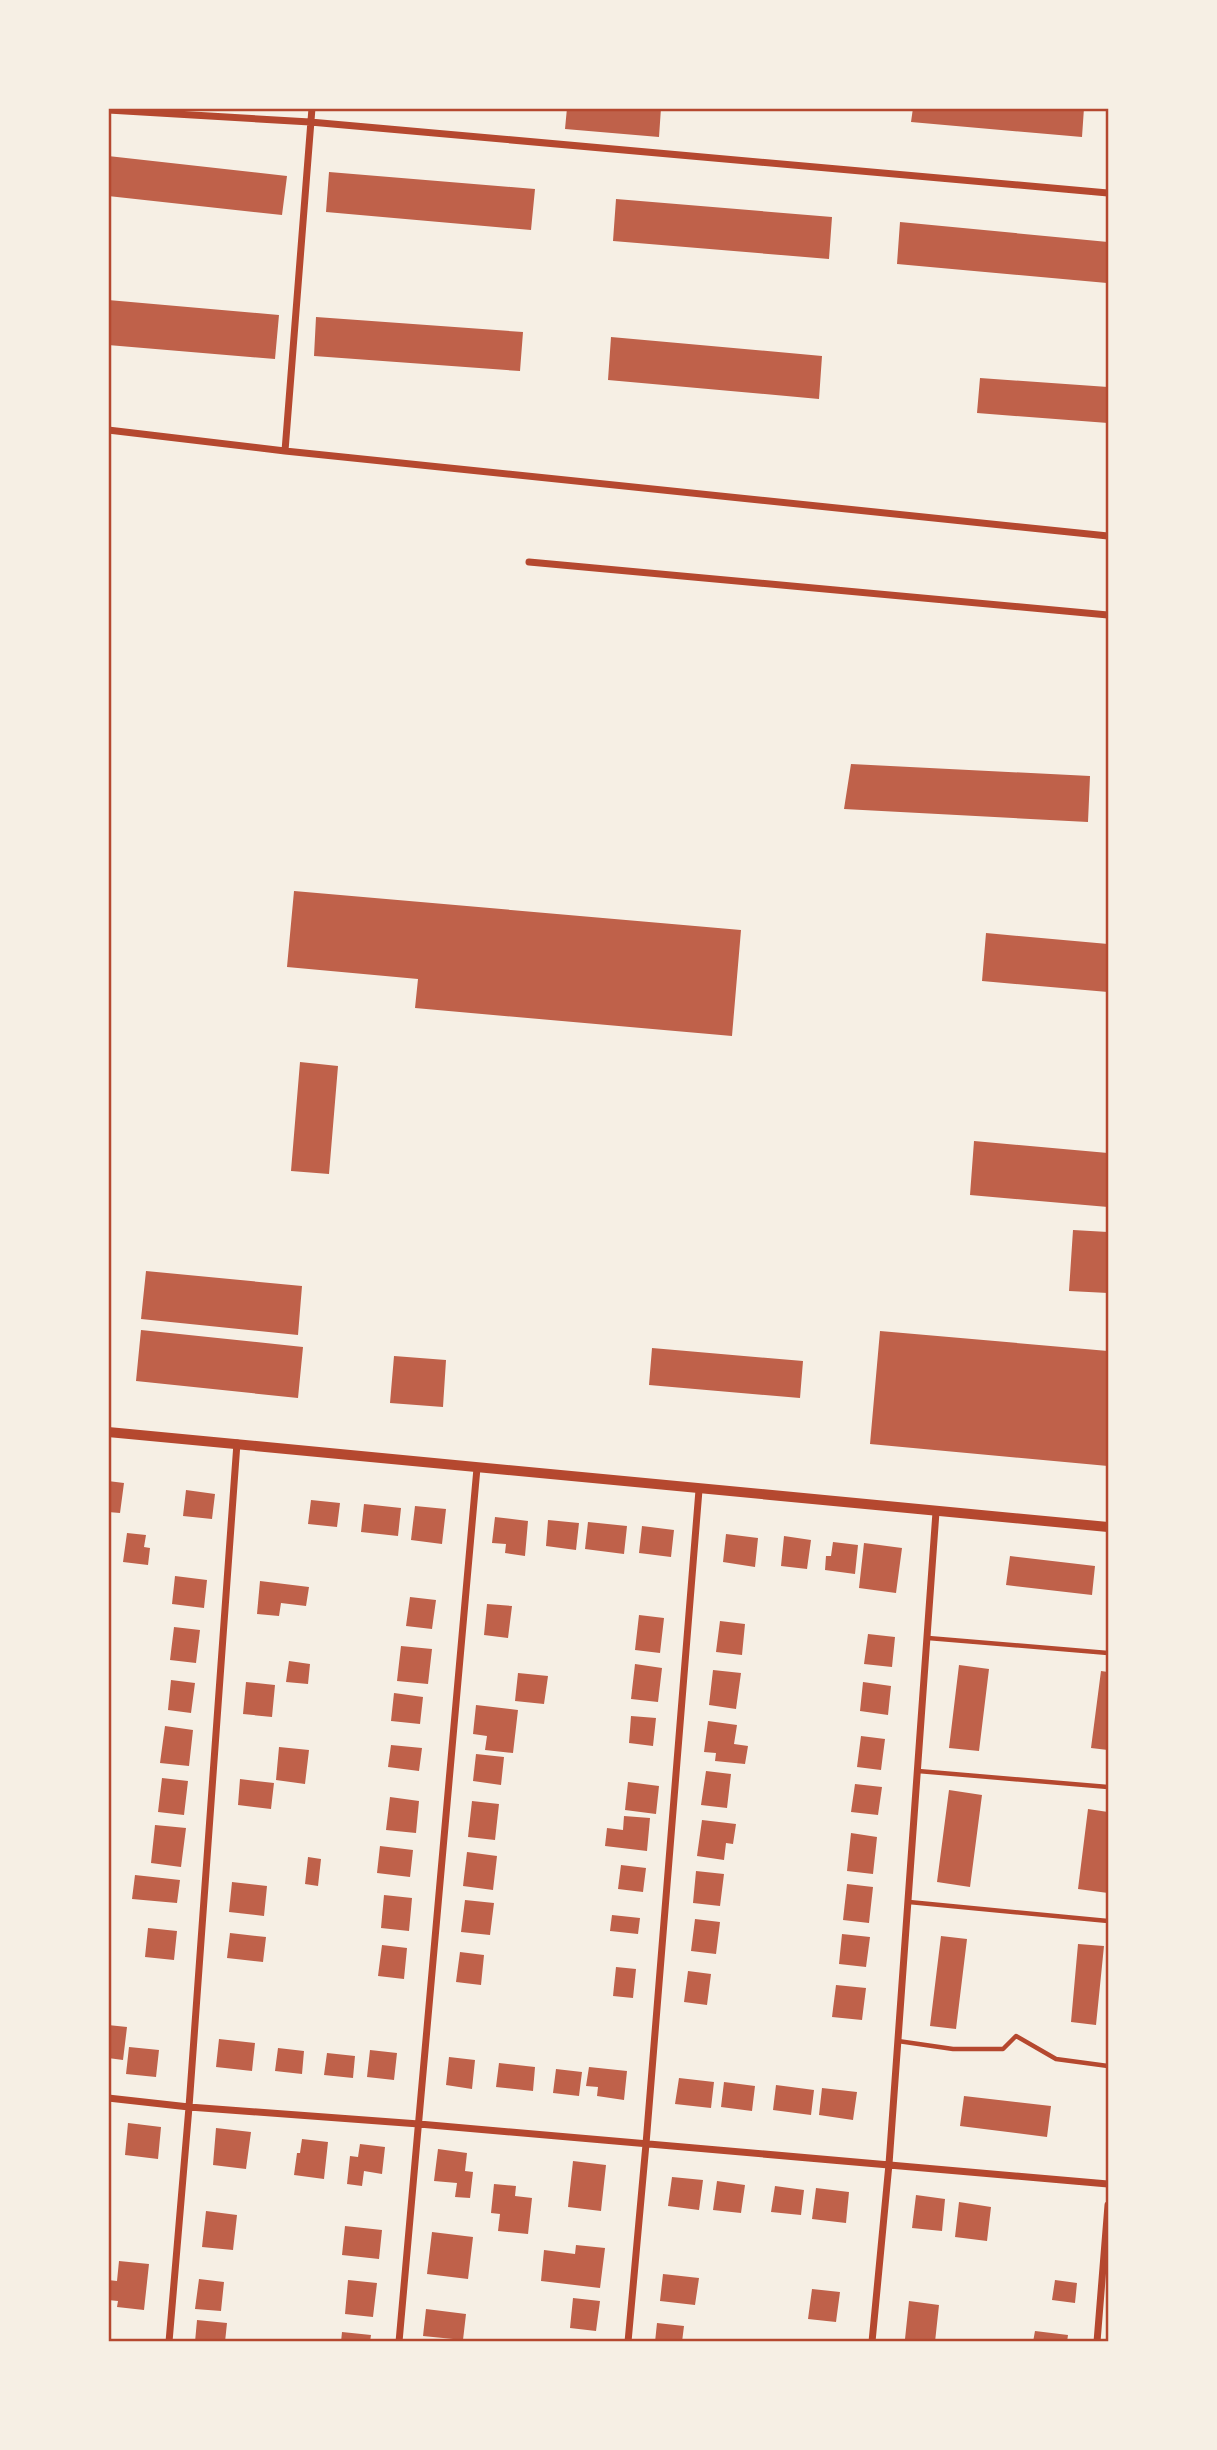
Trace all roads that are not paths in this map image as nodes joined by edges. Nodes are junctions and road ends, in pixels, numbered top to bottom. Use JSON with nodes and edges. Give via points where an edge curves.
{"nodes":[{"id":1,"x":312,"y":108,"type":"edge"},
{"id":2,"x":108,"y":110,"type":"edge"},
{"id":3,"x":310,"y":122,"type":"junction"},
{"id":4,"x":1108,"y":193,"type":"edge"},
{"id":5,"x":108,"y":430,"type":"edge"},
{"id":6,"x":285,"y":451,"type":"junction"},
{"id":7,"x":1108,"y":536,"type":"edge"},
{"id":8,"x":529,"y":562,"type":"dead end"},
{"id":9,"x":1108,"y":615,"type":"edge"},
{"id":10,"x":108,"y":1432,"type":"edge"},
{"id":11,"x":237,"y":1443,"type":"junction"},
{"id":12,"x":477,"y":1468,"type":"junction"},
{"id":13,"x":699,"y":1490,"type":"junction"},
{"id":14,"x":936,"y":1511,"type":"junction"},
{"id":15,"x":1108,"y":1527,"type":"edge"},
{"id":16,"x":927,"y":1638,"type":"junction"},
{"id":17,"x":1108,"y":1653,"type":"edge"},
{"id":18,"x":917,"y":1771,"type":"junction"},
{"id":19,"x":1108,"y":1787,"type":"edge"},
{"id":20,"x":908,"y":1902,"type":"junction"},
{"id":21,"x":1108,"y":1921,"type":"edge"},
{"id":22,"x":898,"y":2041,"type":"junction"},
{"id":23,"x":1108,"y":2066,"type":"edge"},
{"id":24,"x":108,"y":2098,"type":"edge"},
{"id":25,"x":189,"y":2107,"type":"junction"},
{"id":26,"x":419,"y":2124,"type":"junction"},
{"id":27,"x":646,"y":2144,"type":"junction"},
{"id":28,"x":889,"y":2164,"type":"junction"},
{"id":29,"x":1108,"y":2184,"type":"edge"},
{"id":30,"x":1108,"y":2205,"type":"edge"},
{"id":31,"x":169,"y":2342,"type":"edge"},
{"id":32,"x":398,"y":2342,"type":"edge"},
{"id":33,"x":628,"y":2342,"type":"edge"},
{"id":34,"x":872,"y":2342,"type":"edge"},
{"id":35,"x":1097,"y":2342,"type":"edge"}],
"edges":[{"from":1,"to":3,"type":"street"},
{"from":2,"to":3,"type":"street"},
{"from":3,"to":4,"type":"street"},
{"from":3,"to":6,"type":"street"},
{"from":5,"to":6,"type":"street"},
{"from":6,"to":7,"type":"street"},
{"from":8,"to":9,"type":"street"},
{"from":10,"to":11,"type":"street"},
{"from":11,"to":12,"type":"street"},
{"from":11,"to":25,"type":"street"},
{"from":12,"to":13,"type":"street"},
{"from":12,"to":26,"type":"street"},
{"from":13,"to":14,"type":"street"},
{"from":13,"to":27,"type":"street"},
{"from":14,"to":15,"type":"street"},
{"from":14,"to":16,"type":"street"},
{"from":16,"to":17,"type":"lane"},
{"from":16,"to":18,"type":"street"},
{"from":18,"to":19,"type":"lane"},
{"from":18,"to":20,"type":"street"},
{"from":20,"to":21,"type":"lane"},
{"from":20,"to":22,"type":"street"},
{"from":22,"to":23,"type":"lane","via":[[953,2049],[1003,2049],[1016,2036],[1056,2059]]},
{"from":22,"to":28,"type":"street"},
{"from":24,"to":25,"type":"street"},
{"from":25,"to":26,"type":"street"},
{"from":25,"to":31,"type":"street"},
{"from":26,"to":27,"type":"street"},
{"from":26,"to":32,"type":"street"},
{"from":27,"to":28,"type":"street"},
{"from":27,"to":33,"type":"street"},
{"from":28,"to":29,"type":"street"},
{"from":28,"to":34,"type":"street"},
{"from":30,"to":35,"type":"street"}]}
